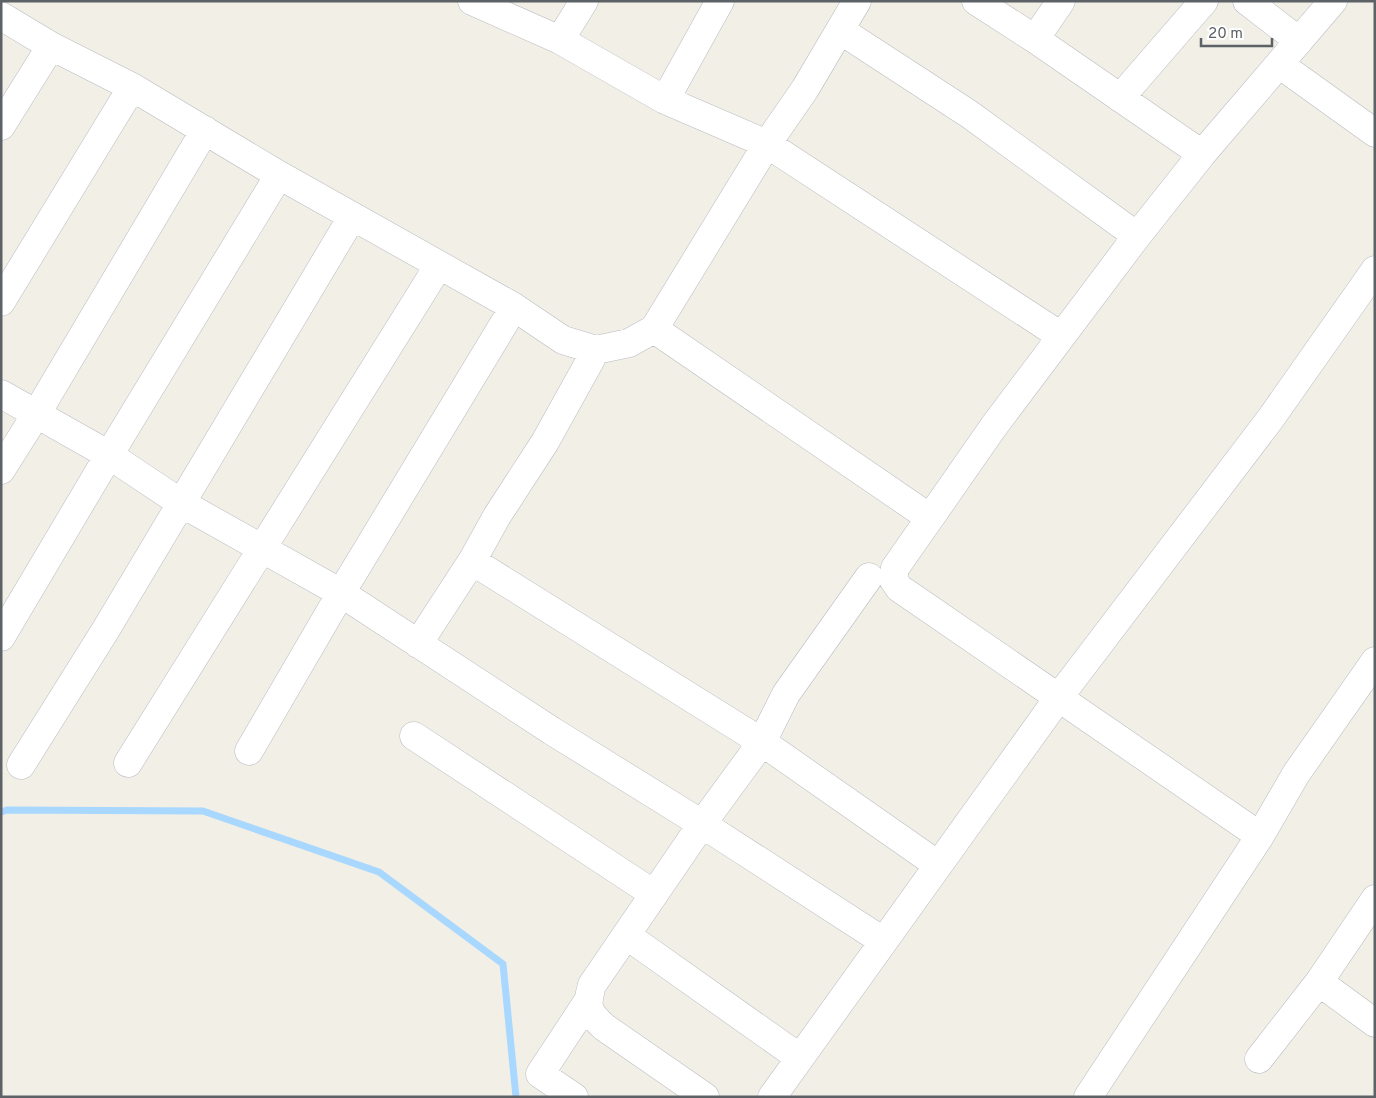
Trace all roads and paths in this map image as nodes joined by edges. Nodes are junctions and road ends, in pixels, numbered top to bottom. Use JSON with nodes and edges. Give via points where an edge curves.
{"nodes":[{"id":1,"x":472,"y":1,"type":"edge"},
{"id":2,"x":584,"y":1,"type":"edge"},
{"id":3,"x":720,"y":1,"type":"edge"},
{"id":4,"x":857,"y":1,"type":"edge"},
{"id":5,"x":976,"y":1,"type":"edge"},
{"id":6,"x":1061,"y":1,"type":"edge"},
{"id":7,"x":1204,"y":1,"type":"edge"},
{"id":8,"x":1246,"y":1,"type":"edge"},
{"id":9,"x":1333,"y":1,"type":"edge"},
{"id":10,"x":1,"y":16,"type":"edge"},
{"id":11,"x":840,"y":30,"type":"junction"},
{"id":12,"x":1035,"y":39,"type":"junction"},
{"id":13,"x":560,"y":40,"type":"junction"},
{"id":14,"x":1299,"y":40,"type":"junction"},
{"id":15,"x":51,"y":46,"type":"junction"},
{"id":16,"x":1279,"y":64,"type":"junction"},
{"id":17,"x":132,"y":87,"type":"junction"},
{"id":18,"x":1120,"y":98,"type":"junction"},
{"id":19,"x":665,"y":100,"type":"junction"},
{"id":20,"x":1,"y":126,"type":"edge"},
{"id":21,"x":205,"y":130,"type":"junction"},
{"id":22,"x":1375,"y":134,"type":"edge"},
{"id":23,"x":767,"y":144,"type":"junction"},
{"id":24,"x":1202,"y":154,"type":"junction"},
{"id":25,"x":279,"y":176,"type":"junction"},
{"id":26,"x":352,"y":217,"type":"junction"},
{"id":27,"x":1137,"y":236,"type":"junction"},
{"id":28,"x":438,"y":265,"type":"junction"},
{"id":29,"x":1375,"y":270,"type":"edge"},
{"id":30,"x":1,"y":302,"type":"edge"},
{"id":31,"x":514,"y":307,"type":"junction"},
{"id":32,"x":654,"y":329,"type":"junction"},
{"id":33,"x":1061,"y":336,"type":"junction"},
{"id":34,"x":596,"y":350,"type":"junction"},
{"id":35,"x":1,"y":394,"type":"edge"},
{"id":36,"x":37,"y":413,"type":"junction"},
{"id":37,"x":109,"y":455,"type":"junction"},
{"id":38,"x":1,"y":470,"type":"edge"},
{"id":39,"x":181,"y":503,"type":"junction"},
{"id":40,"x":930,"y":518,"type":"junction"},
{"id":41,"x":262,"y":549,"type":"junction"},
{"id":42,"x":472,"y":561,"type":"junction"},
{"id":43,"x":868,"y":577,"type":"dead end"},
{"id":44,"x":341,"y":594,"type":"junction"},
{"id":45,"x":1,"y":637,"type":"edge"},
{"id":46,"x":418,"y":644,"type":"junction"},
{"id":47,"x":1375,"y":661,"type":"edge"},
{"id":48,"x":1365,"y":695,"type":"edge"},
{"id":49,"x":1059,"y":697,"type":"junction"},
{"id":50,"x":414,"y":736,"type":"dead end"},
{"id":51,"x":762,"y":742,"type":"junction"},
{"id":52,"x":249,"y":751,"type":"dead end"},
{"id":53,"x":128,"y":763,"type":"dead end"},
{"id":54,"x":21,"y":765,"type":"dead end"},
{"id":55,"x":702,"y":824,"type":"junction"},
{"id":56,"x":1260,"y":836,"type":"junction"},
{"id":57,"x":938,"y":865,"type":"junction"},
{"id":58,"x":654,"y":894,"type":"junction"},
{"id":59,"x":1373,"y":906,"type":"edge"},
{"id":60,"x":626,"y":935,"type":"junction"},
{"id":61,"x":883,"y":941,"type":"junction"},
{"id":62,"x":1319,"y":982,"type":"junction"},
{"id":63,"x":588,"y":1001,"type":"junction"},
{"id":64,"x":1375,"y":1023,"type":"edge"},
{"id":65,"x":800,"y":1058,"type":"junction"},
{"id":66,"x":1259,"y":1059,"type":"dead end"},
{"id":67,"x":574,"y":1097,"type":"edge"},
{"id":68,"x":705,"y":1097,"type":"edge"},
{"id":69,"x":772,"y":1097,"type":"edge"},
{"id":70,"x":1088,"y":1097,"type":"edge"}],
"edges":[{"from":1,"to":13,"type":"street"},
{"from":2,"to":13,"type":"street"},
{"from":3,"to":19,"type":"street"},
{"from":4,"to":11,"type":"street"},
{"from":5,"to":12,"type":"street"},
{"from":6,"to":12,"type":"street"},
{"from":7,"to":18,"type":"street"},
{"from":8,"to":14,"type":"street"},
{"from":9,"to":14,"type":"street"},
{"from":10,"to":15,"type":"street"},
{"from":11,"to":23,"type":"street"},
{"from":11,"to":27,"type":"street","via":[[968,114]]},
{"from":12,"to":18,"type":"street"},
{"from":13,"to":19,"type":"street"},
{"from":14,"to":16,"type":"street"},
{"from":15,"to":17,"type":"street"},
{"from":15,"to":20,"type":"street"},
{"from":16,"to":22,"type":"street"},
{"from":16,"to":24,"type":"street"},
{"from":17,"to":21,"type":"street"},
{"from":17,"to":30,"type":"street"},
{"from":18,"to":24,"type":"street"},
{"from":19,"to":23,"type":"street"},
{"from":21,"to":25,"type":"street"},
{"from":21,"to":36,"type":"street"},
{"from":23,"to":32,"type":"street"},
{"from":23,"to":33,"type":"street"},
{"from":24,"to":27,"type":"street"},
{"from":25,"to":26,"type":"street"},
{"from":25,"to":37,"type":"street"},
{"from":26,"to":28,"type":"street"},
{"from":26,"to":39,"type":"street"},
{"from":27,"to":33,"type":"street"},
{"from":28,"to":31,"type":"street"},
{"from":28,"to":41,"type":"street"},
{"from":29,"to":49,"type":"street","via":[[1270,418]]},
{"from":31,"to":34,"type":"street","via":[[563,340]]},
{"from":31,"to":44,"type":"street"},
{"from":32,"to":34,"type":"street","via":[[629,343]]},
{"from":32,"to":40,"type":"street"},
{"from":33,"to":40,"type":"street"},
{"from":34,"to":42,"type":"street","via":[[545,442],[496,516]]},
{"from":35,"to":36,"type":"street"},
{"from":36,"to":37,"type":"street"},
{"from":36,"to":38,"type":"street"},
{"from":37,"to":39,"type":"street"},
{"from":37,"to":45,"type":"street"},
{"from":39,"to":41,"type":"street"},
{"from":39,"to":54,"type":"street"},
{"from":40,"to":49,"type":"street","via":[[895,568],[894,579],[899,588]]},
{"from":41,"to":44,"type":"street"},
{"from":41,"to":53,"type":"street"},
{"from":42,"to":46,"type":"street"},
{"from":42,"to":51,"type":"street"},
{"from":43,"to":51,"type":"street","via":[[786,694]]},
{"from":44,"to":46,"type":"street"},
{"from":44,"to":52,"type":"street"},
{"from":46,"to":55,"type":"street"},
{"from":47,"to":48,"type":"street"},
{"from":48,"to":56,"type":"street","via":[[1296,774]]},
{"from":49,"to":56,"type":"street"},
{"from":49,"to":57,"type":"street"},
{"from":50,"to":58,"type":"street"},
{"from":51,"to":55,"type":"street"},
{"from":51,"to":57,"type":"street"},
{"from":55,"to":58,"type":"street"},
{"from":55,"to":61,"type":"street"},
{"from":56,"to":70,"type":"street"},
{"from":57,"to":61,"type":"street"},
{"from":58,"to":60,"type":"street"},
{"from":59,"to":62,"type":"street"},
{"from":60,"to":63,"type":"street","via":[[592,985]]},
{"from":60,"to":65,"type":"street"},
{"from":61,"to":65,"type":"street"},
{"from":62,"to":64,"type":"street"},
{"from":62,"to":66,"type":"street"},
{"from":63,"to":67,"type":"street","via":[[540,1074]]},
{"from":63,"to":68,"type":"street","via":[[593,1016],[604,1027]]},
{"from":65,"to":69,"type":"street"}]}
